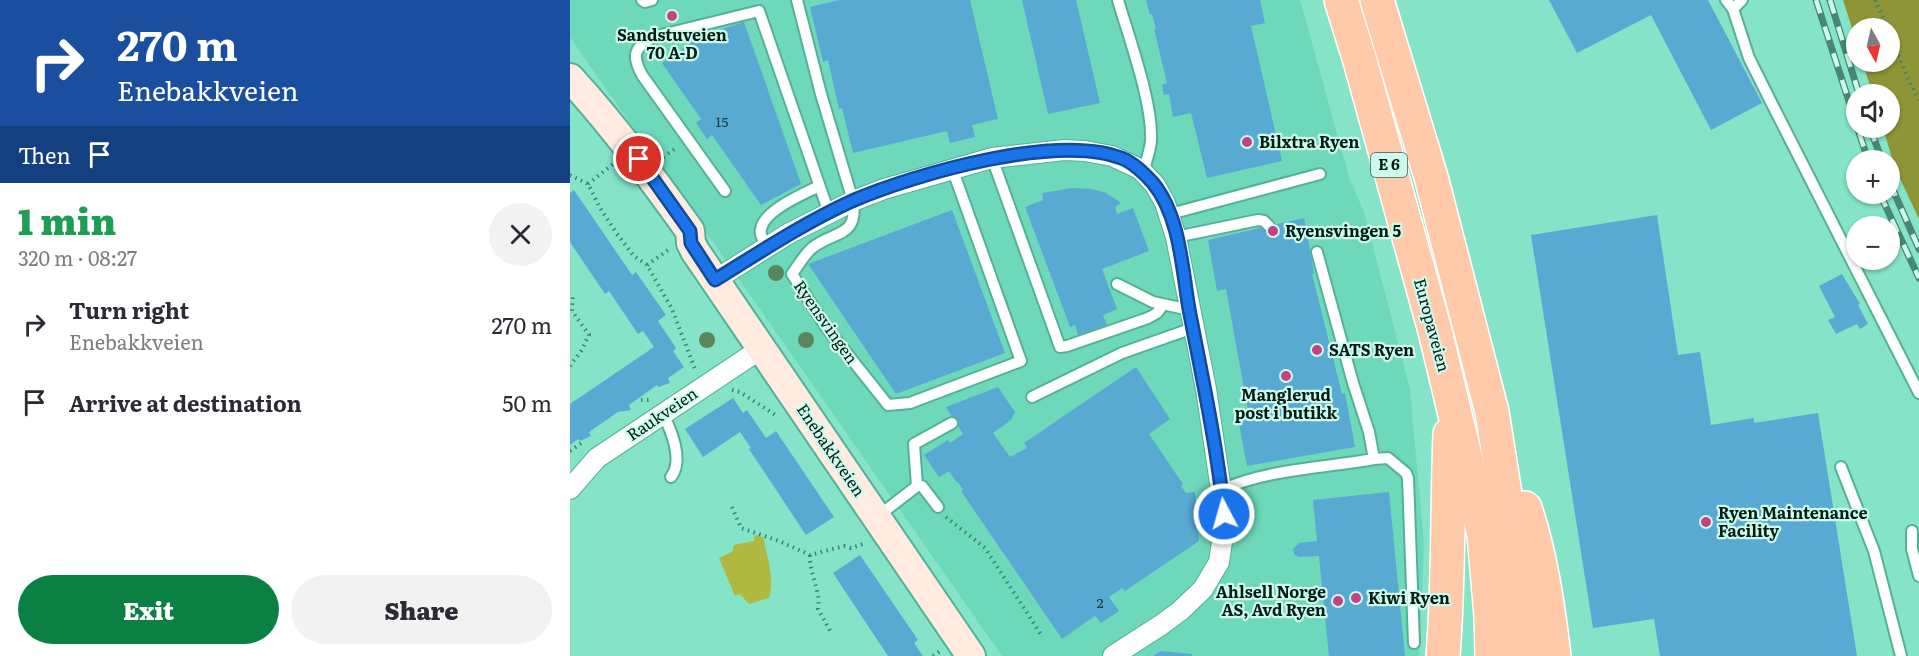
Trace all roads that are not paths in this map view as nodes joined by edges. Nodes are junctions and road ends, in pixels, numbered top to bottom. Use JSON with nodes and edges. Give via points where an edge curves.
{"nodes":[{"id":1,"x":642,"y":0,"type":"edge"},
{"id":2,"x":652,"y":0,"type":"edge"},
{"id":3,"x":797,"y":0,"type":"edge"},
{"id":4,"x":1118,"y":0,"type":"edge"},
{"id":5,"x":1341,"y":0,"type":"edge"},
{"id":6,"x":1377,"y":0,"type":"edge"},
{"id":7,"x":1742,"y":0,"type":"edge"},
{"id":8,"x":1730,"y":5,"type":"edge"},
{"id":9,"x":570,"y":78,"type":"edge"},
{"id":10,"x":570,"y":97,"type":"edge"},
{"id":11,"x":992,"y":158,"type":"junction"},
{"id":12,"x":952,"y":168,"type":"junction"},
{"id":13,"x":1143,"y":172,"type":"junction"},
{"id":14,"x":1320,"y":174,"type":"dead end"},
{"id":15,"x":819,"y":186,"type":"junction"},
{"id":16,"x":725,"y":191,"type":"dead end"},
{"id":17,"x":853,"y":201,"type":"junction"},
{"id":18,"x":829,"y":213,"type":"junction"},
{"id":19,"x":1170,"y":214,"type":"junction"},
{"id":20,"x":1269,"y":226,"type":"dead end"},
{"id":21,"x":1176,"y":237,"type":"junction"},
{"id":22,"x":682,"y":245,"type":"junction"},
{"id":23,"x":767,"y":247,"type":"junction"},
{"id":24,"x":1317,"y":252,"type":"dead end"},
{"id":25,"x":715,"y":280,"type":"junction"},
{"id":26,"x":1117,"y":284,"type":"dead end"},
{"id":27,"x":1162,"y":305,"type":"junction"},
{"id":28,"x":1191,"y":319,"type":"junction"},
{"id":29,"x":762,"y":348,"type":"junction"},
{"id":30,"x":1919,"y":393,"type":"edge"},
{"id":31,"x":1451,"y":396,"type":"junction"},
{"id":32,"x":1032,"y":398,"type":"dead end"},
{"id":33,"x":1492,"y":412,"type":"junction"},
{"id":34,"x":663,"y":414,"type":"junction"},
{"id":35,"x":952,"y":423,"type":"dead end"},
{"id":36,"x":1374,"y":459,"type":"junction"},
{"id":37,"x":1841,"y":467,"type":"dead end"},
{"id":38,"x":671,"y":477,"type":"dead end"},
{"id":39,"x":917,"y":486,"type":"junction"},
{"id":40,"x":570,"y":489,"type":"edge"},
{"id":41,"x":1221,"y":490,"type":"junction"},
{"id":42,"x":938,"y":507,"type":"road end"},
{"id":43,"x":874,"y":529,"type":"junction"},
{"id":44,"x":1912,"y":531,"type":"dead end"},
{"id":45,"x":1919,"y":576,"type":"edge"},
{"id":46,"x":1414,"y":643,"type":"dead end"},
{"id":47,"x":971,"y":656,"type":"edge"},
{"id":48,"x":1113,"y":656,"type":"edge"},
{"id":49,"x":1443,"y":656,"type":"edge"},
{"id":50,"x":1492,"y":656,"type":"edge"},
{"id":51,"x":1524,"y":656,"type":"edge"},
{"id":52,"x":1554,"y":656,"type":"edge"},
{"id":53,"x":1902,"y":656,"type":"edge"}],
"edges":[{"from":1,"to":2,"type":"lane"},
{"from":3,"to":17,"type":"lane"},
{"from":4,"to":13,"type":"lane","via":[[1150,124],[1151,143]]},
{"from":5,"to":31,"type":"highway","name":"Europaveien","number":"E 6"},
{"from":6,"to":33,"type":"highway","number":"E 6","via":[[1431,177]]},
{"from":7,"to":8,"type":"lane"},
{"from":8,"to":30,"type":"lane","via":[[1749,58]]},
{"from":9,"to":22,"type":"main road","name":"Enebakkveien","via":[[639,159],[690,231]]},
{"from":10,"to":22,"type":"main road","name":"Enebakkveien","via":[[628,164]]},
{"from":11,"to":12,"type":"street"},
{"from":11,"to":13,"type":"street","via":[[1085,151],[1126,160]]},
{"from":11,"to":27,"type":"lane","via":[[1060,347],[1148,318]]},
{"from":12,"to":17,"type":"street"},
{"from":12,"to":17,"type":"lane","name":"Ryensvingen","via":[[1021,361],[910,403],[888,405],[826,327],[792,274],[812,249],[851,226],[855,216]]},
{"from":13,"to":19,"type":"street","via":[[1155,185]]},
{"from":14,"to":19,"type":"lane"},
{"from":15,"to":16,"type":"lane","via":[[759,11],[653,36],[636,52],[635,62],[642,75]]},
{"from":15,"to":18,"type":"lane"},
{"from":15,"to":23,"type":"lane","via":[[778,208],[765,220],[760,234]]},
{"from":17,"to":18,"type":"street"},
{"from":18,"to":23,"type":"street"},
{"from":19,"to":21,"type":"street"},
{"from":20,"to":21,"type":"lane","via":[[1258,220]]},
{"from":21,"to":28,"type":"street"},
{"from":22,"to":25,"type":"main road","name":"Enebakkveien"},
{"from":23,"to":25,"type":"street"},
{"from":24,"to":36,"type":"lane"},
{"from":25,"to":29,"type":"main road","name":"Enebakkveien"},
{"from":26,"to":27,"type":"lane"},
{"from":27,"to":28,"type":"lane"},
{"from":28,"to":32,"type":"lane"},
{"from":28,"to":41,"type":"street"},
{"from":29,"to":34,"type":"street","name":"Raukveien"},
{"from":29,"to":43,"type":"main road","name":"Enebakkveien"},
{"from":31,"to":49,"type":"highway","number":"E 6"},
{"from":31,"to":50,"type":"highway","name":"Europaveien","number":"E 6","via":[[1484,535]]},
{"from":33,"to":51,"type":"highway","number":"E 6","via":[[1516,563]]},
{"from":33,"to":52,"type":"highway","number":"E 6","via":[[1539,556]]},
{"from":34,"to":38,"type":"lane","via":[[676,458]]},
{"from":34,"to":40,"type":"street","name":"Raukveien","via":[[597,458]]},
{"from":35,"to":39,"type":"lane","via":[[914,444]]},
{"from":36,"to":41,"type":"lane","via":[[1261,477]]},
{"from":36,"to":46,"type":"lane","via":[[1388,458],[1408,478]]},
{"from":37,"to":53,"type":"lane","via":[[1874,550]]},
{"from":39,"to":42,"type":"lane","via":[[922,486]]},
{"from":39,"to":43,"type":"lane"},
{"from":41,"to":48,"type":"street","via":[[1223,535],[1219,562],[1203,589],[1180,611]]},
{"from":43,"to":47,"type":"main road","name":"Enebakkveien"},
{"from":44,"to":45,"type":"lane"}]}
